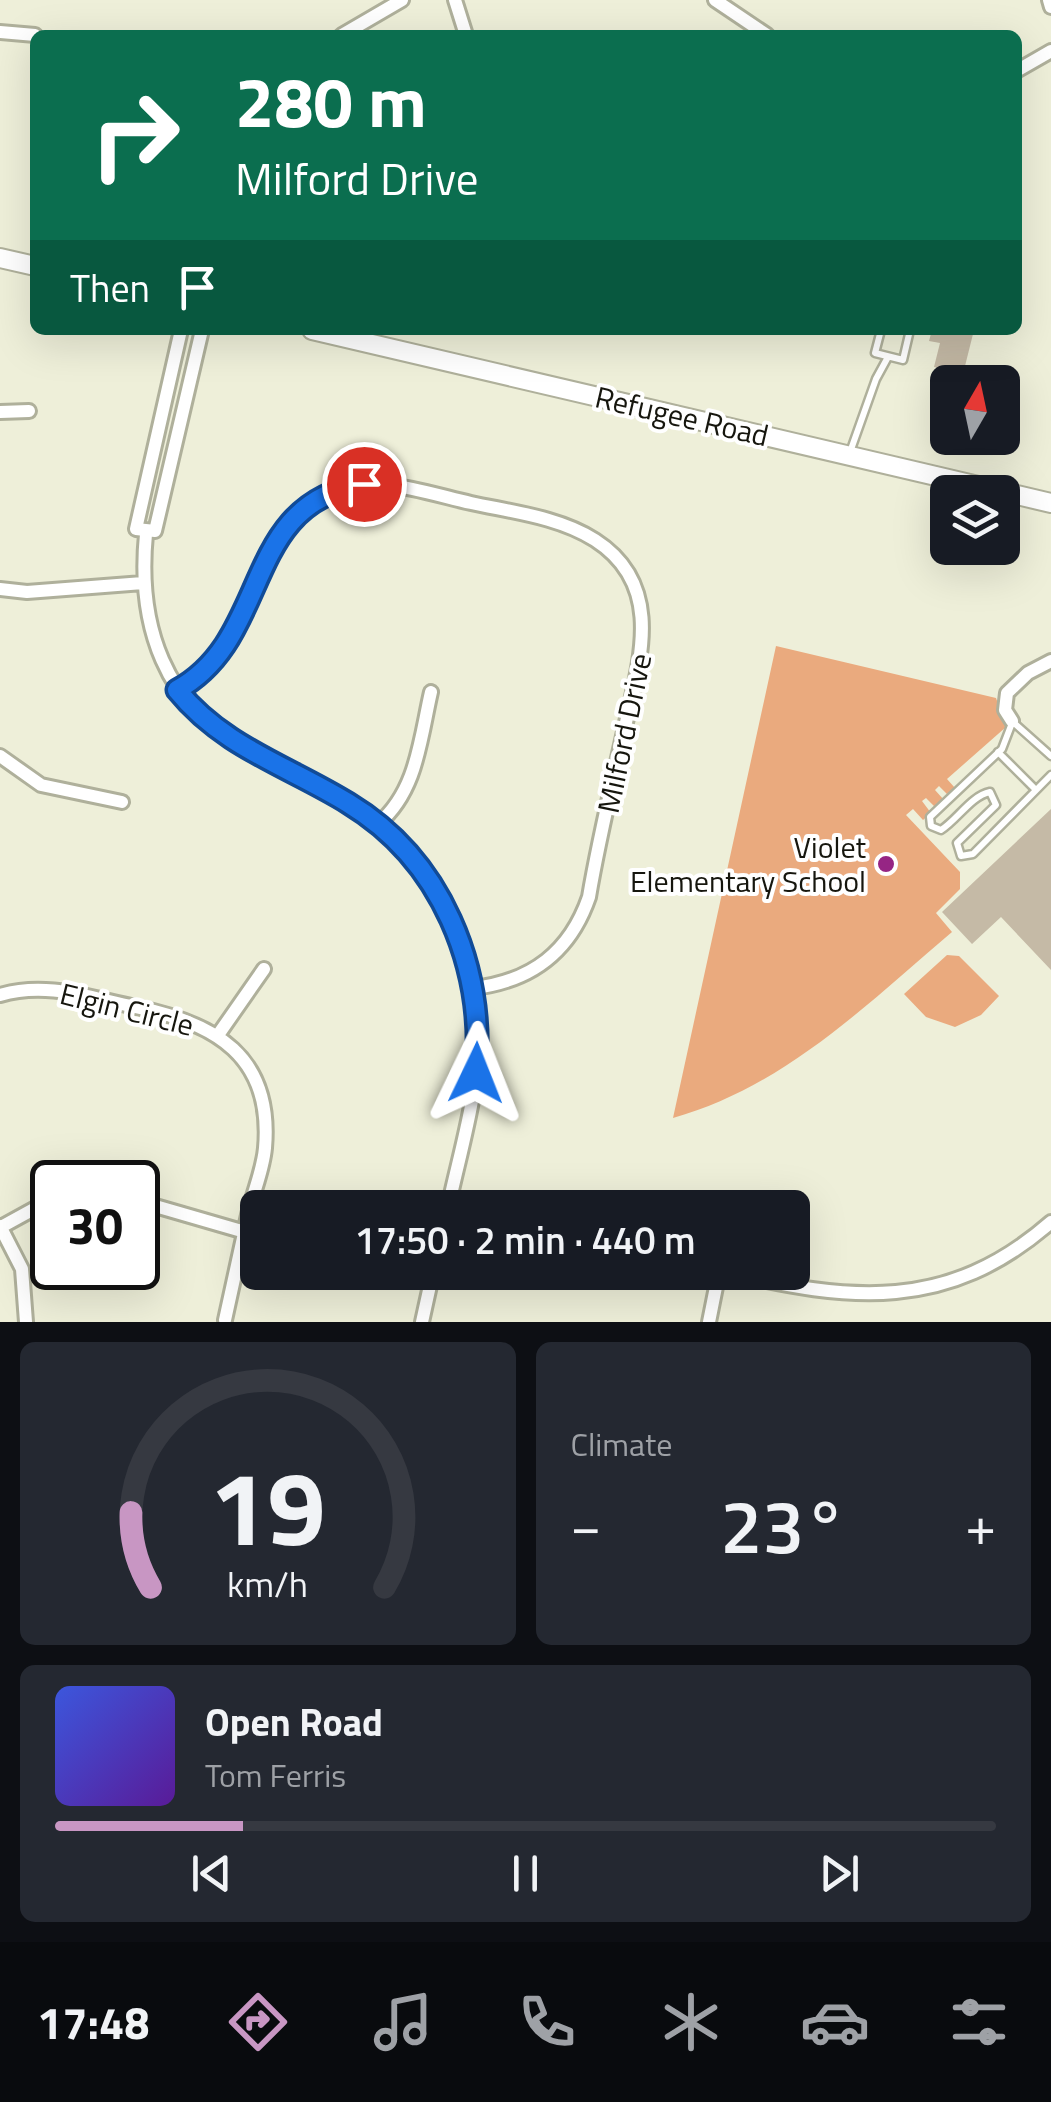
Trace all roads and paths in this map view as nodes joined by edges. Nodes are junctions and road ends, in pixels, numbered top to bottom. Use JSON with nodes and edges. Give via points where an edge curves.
{"nodes":[{"id":1,"x":402,"y":0,"type":"edge"},
{"id":2,"x":455,"y":0,"type":"edge"},
{"id":3,"x":714,"y":0,"type":"edge"},
{"id":4,"x":1049,"y":0,"type":"edge"},
{"id":5,"x":1051,"y":8,"type":"edge"},
{"id":6,"x":351,"y":30,"type":"edge"},
{"id":7,"x":464,"y":30,"type":"edge"},
{"id":8,"x":759,"y":30,"type":"edge"},
{"id":9,"x":0,"y":32,"type":"edge"},
{"id":10,"x":30,"y":35,"type":"edge"},
{"id":11,"x":1051,"y":52,"type":"edge"},
{"id":12,"x":1022,"y":68,"type":"edge"},
{"id":13,"x":0,"y":258,"type":"edge"},
{"id":14,"x":30,"y":265,"type":"edge"},
{"id":15,"x":180,"y":335,"type":"edge"},
{"id":16,"x":201,"y":335,"type":"edge"},
{"id":17,"x":333,"y":335,"type":"edge"},
{"id":18,"x":880,"y":335,"type":"edge"},
{"id":19,"x":909,"y":335,"type":"edge"},
{"id":20,"x":888,"y":357,"type":"junction"},
{"id":21,"x":29,"y":411,"type":"dead end"},
{"id":22,"x":0,"y":412,"type":"edge"},
{"id":23,"x":849,"y":456,"type":"junction"},
{"id":24,"x":1051,"y":503,"type":"edge"},
{"id":25,"x":146,"y":534,"type":"junction"},
{"id":26,"x":143,"y":584,"type":"junction"},
{"id":27,"x":0,"y":589,"type":"edge"},
{"id":28,"x":1051,"y":662,"type":"edge"},
{"id":29,"x":177,"y":690,"type":"junction"},
{"id":30,"x":430,"y":692,"type":"dead end"},
{"id":31,"x":1012,"y":722,"type":"junction"},
{"id":32,"x":998,"y":752,"type":"junction"},
{"id":33,"x":0,"y":756,"type":"edge"},
{"id":34,"x":1051,"y":756,"type":"edge"},
{"id":35,"x":1051,"y":776,"type":"edge"},
{"id":36,"x":1036,"y":790,"type":"junction"},
{"id":37,"x":122,"y":802,"type":"dead end"},
{"id":38,"x":378,"y":824,"type":"junction"},
{"id":39,"x":264,"y":968,"type":"dead end"},
{"id":40,"x":474,"y":988,"type":"junction"},
{"id":41,"x":0,"y":996,"type":"edge"},
{"id":42,"x":218,"y":1034,"type":"junction"},
{"id":43,"x":256,"y":1190,"type":"edge"},
{"id":44,"x":452,"y":1190,"type":"edge"},
{"id":45,"x":160,"y":1208,"type":"edge"},
{"id":46,"x":30,"y":1210,"type":"edge"},
{"id":47,"x":1051,"y":1222,"type":"edge"},
{"id":48,"x":0,"y":1226,"type":"edge"},
{"id":49,"x":240,"y":1231,"type":"edge"},
{"id":50,"x":240,"y":1254,"type":"edge"},
{"id":51,"x":428,"y":1290,"type":"edge"},
{"id":52,"x":717,"y":1290,"type":"edge"},
{"id":53,"x":808,"y":1290,"type":"edge"},
{"id":54,"x":225,"y":1320,"type":"edge"},
{"id":55,"x":26,"y":1322,"type":"edge"},
{"id":56,"x":422,"y":1322,"type":"edge"},
{"id":57,"x":709,"y":1322,"type":"edge"}],
"edges":[{"from":1,"to":6,"type":"street"},
{"from":2,"to":7,"type":"street"},
{"from":3,"to":8,"type":"street"},
{"from":4,"to":5,"type":"street"},
{"from":9,"to":10,"type":"street"},
{"from":11,"to":12,"type":"street"},
{"from":13,"to":14,"type":"main road"},
{"from":15,"to":25,"type":"street","via":[[136,529]]},
{"from":16,"to":25,"type":"street","via":[[155,532]]},
{"from":17,"to":23,"type":"main road","name":"Refugee Road"},
{"from":18,"to":20,"type":"lane","via":[[875,353]]},
{"from":19,"to":20,"type":"lane","via":[[902,360]]},
{"from":20,"to":23,"type":"lane"},
{"from":21,"to":22,"type":"street"},
{"from":23,"to":24,"type":"main road","name":"Refugee Road"},
{"from":25,"to":26,"type":"street"},
{"from":26,"to":27,"type":"street"},
{"from":26,"to":29,"type":"street","via":[[153,644]]},
{"from":28,"to":31,"type":"street","via":[[1007,693]]},
{"from":29,"to":38,"type":"street","via":[[228,740]]},
{"from":29,"to":40,"type":"street","name":"Milford Drive","via":[[208,670],[230,641],[285,526],[328,492],[364,484],[418,490],[561,524],[609,550],[632,578],[644,642],[588,896],[576,929],[554,956],[525,975]]},
{"from":30,"to":38,"type":"street","via":[[409,783]]},
{"from":31,"to":32,"type":"lane"},
{"from":31,"to":34,"type":"lane"},
{"from":32,"to":36,"type":"lane"},
{"from":32,"to":36,"type":"lane","via":[[930,817],[930,826],[941,830],[982,794],[994,795],[996,805],[957,844],[958,854],[973,854]]},
{"from":33,"to":37,"type":"street","via":[[41,786]]},
{"from":35,"to":36,"type":"lane"},
{"from":38,"to":40,"type":"street","via":[[442,902]]},
{"from":39,"to":42,"type":"street"},
{"from":40,"to":44,"type":"street","via":[[476,1073]]},
{"from":41,"to":42,"type":"street","name":"Elgin Circle","via":[[28,990],[82,994],[182,1018]]},
{"from":42,"to":43,"type":"street","name":"Elgin Circle","via":[[245,1061],[264,1111]]},
{"from":45,"to":49,"type":"street"},
{"from":46,"to":48,"type":"street"},
{"from":47,"to":53,"type":"street","via":[[989,1266],[937,1286],[900,1293]]},
{"from":48,"to":55,"type":"street","via":[[22,1269]]},
{"from":50,"to":54,"type":"street","name":"Elgin Circle"},
{"from":51,"to":56,"type":"street"},
{"from":52,"to":57,"type":"street"}]}
